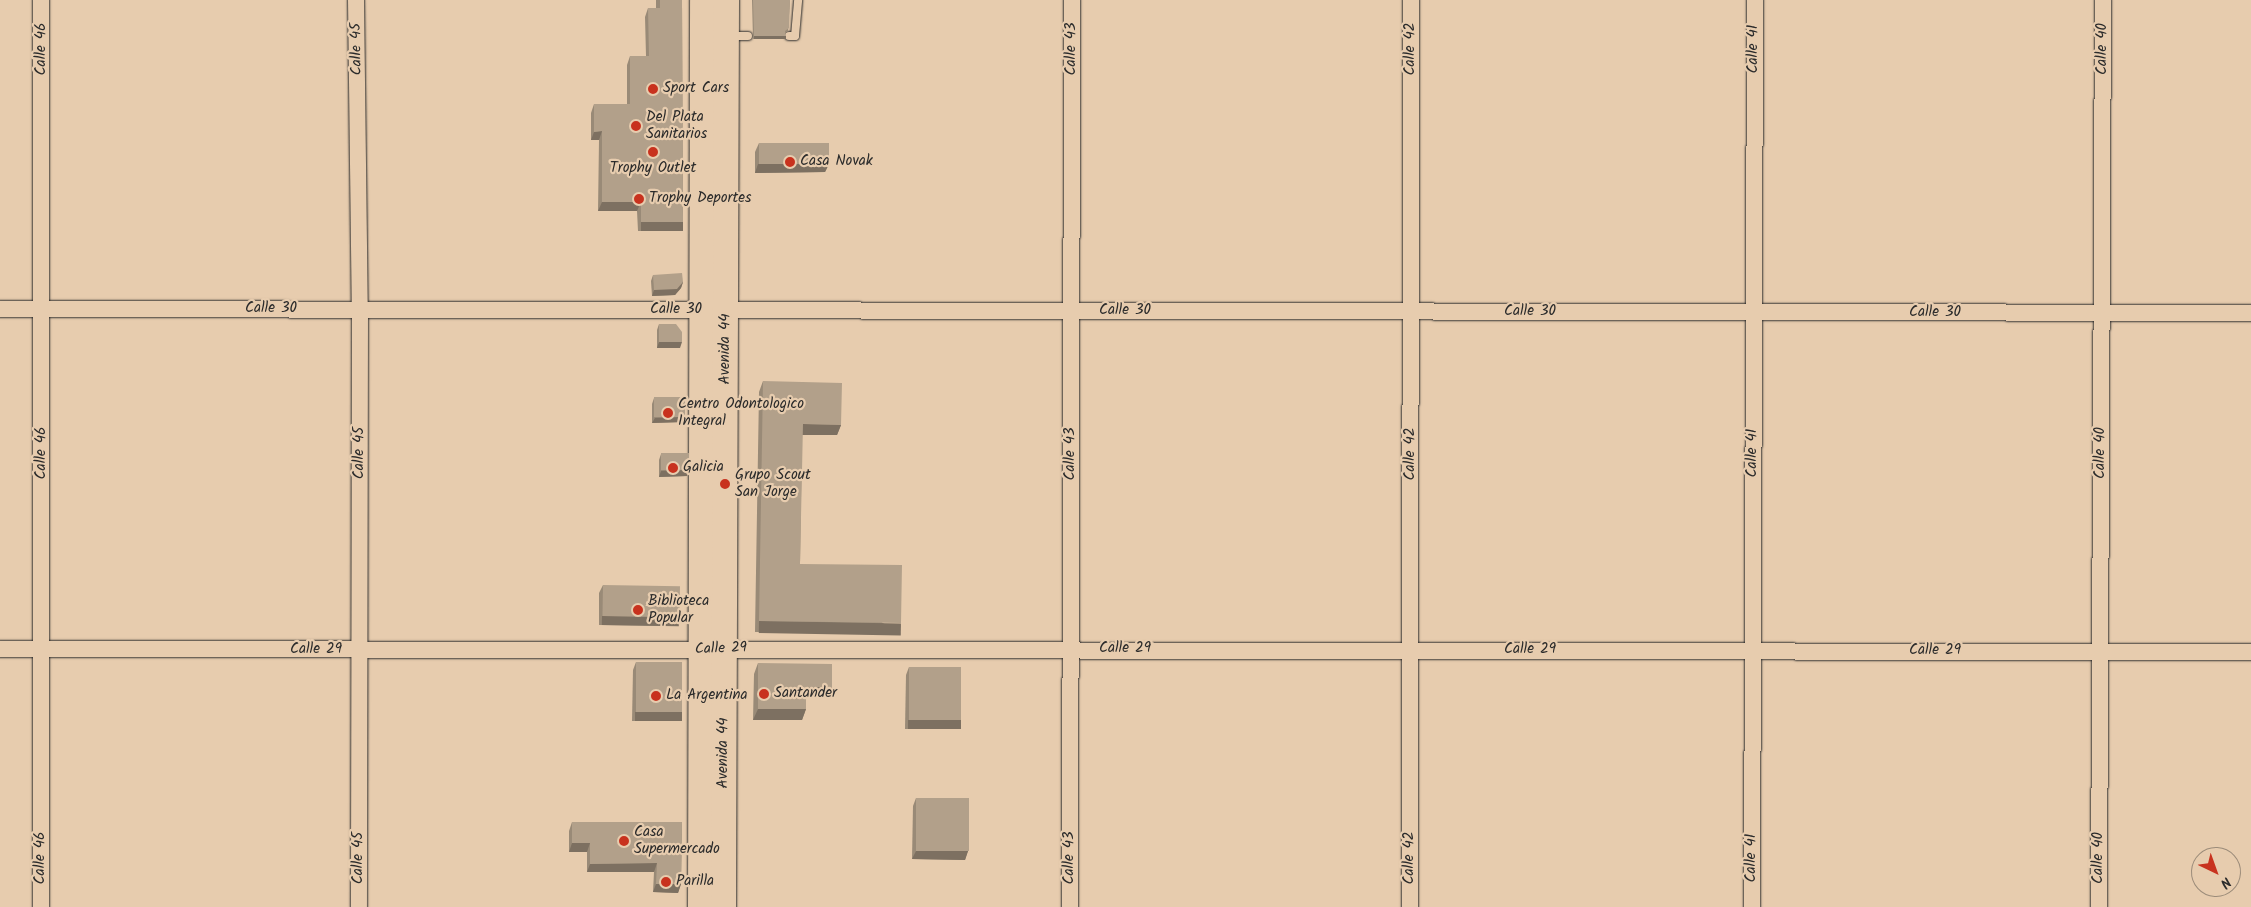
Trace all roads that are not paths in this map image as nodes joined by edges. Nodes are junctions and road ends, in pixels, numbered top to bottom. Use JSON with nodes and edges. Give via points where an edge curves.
{"nodes":[{"id":1,"x":41,"y":0,"type":"edge"},
{"id":2,"x":356,"y":0,"type":"edge"},
{"id":3,"x":702,"y":0,"type":"edge"},
{"id":4,"x":726,"y":0,"type":"edge"},
{"id":5,"x":798,"y":0,"type":"edge"},
{"id":6,"x":1072,"y":0,"type":"edge"},
{"id":7,"x":1411,"y":0,"type":"edge"},
{"id":8,"x":1755,"y":0,"type":"edge"},
{"id":9,"x":2103,"y":0,"type":"edge"},
{"id":10,"x":789,"y":36,"type":"dead end"},
{"id":11,"x":0,"y":309,"type":"edge"},
{"id":12,"x":43,"y":309,"type":"junction"},
{"id":13,"x":360,"y":310,"type":"junction"},
{"id":14,"x":702,"y":310,"type":"junction"},
{"id":15,"x":726,"y":310,"type":"junction"},
{"id":16,"x":1072,"y":311,"type":"junction"},
{"id":17,"x":1411,"y":312,"type":"junction"},
{"id":18,"x":1754,"y":312,"type":"junction"},
{"id":19,"x":2101,"y":313,"type":"junction"},
{"id":20,"x":2251,"y":313,"type":"edge"},
{"id":21,"x":0,"y":649,"type":"edge"},
{"id":22,"x":42,"y":649,"type":"junction"},
{"id":23,"x":713,"y":649,"type":"junction"},
{"id":24,"x":1071,"y":649,"type":"junction"},
{"id":25,"x":359,"y":650,"type":"junction"},
{"id":26,"x":1410,"y":650,"type":"junction"},
{"id":27,"x":1753,"y":651,"type":"junction"},
{"id":28,"x":2100,"y":652,"type":"junction"},
{"id":29,"x":2251,"y":652,"type":"edge"},
{"id":30,"x":41,"y":907,"type":"edge"},
{"id":31,"x":359,"y":907,"type":"edge"},
{"id":32,"x":700,"y":907,"type":"edge"},
{"id":33,"x":723,"y":907,"type":"edge"},
{"id":34,"x":1070,"y":907,"type":"edge"},
{"id":35,"x":1410,"y":907,"type":"edge"},
{"id":36,"x":1752,"y":907,"type":"edge"},
{"id":37,"x":2099,"y":907,"type":"edge"}],
"edges":[{"from":1,"to":12,"type":"street","name":"Calle 46"},
{"from":2,"to":13,"type":"street","name":"Calle 45"},
{"from":3,"to":14,"type":"main road","name":"Avenida 44"},
{"from":4,"to":15,"type":"main road","name":"Avenida 44","via":[[737,36]]},
{"from":5,"to":10,"type":"lane","via":[[796,36]]},
{"from":6,"to":16,"type":"street","name":"Calle 43"},
{"from":7,"to":17,"type":"street","name":"Calle 42"},
{"from":8,"to":18,"type":"street","name":"Calle 41"},
{"from":9,"to":19,"type":"street","name":"Calle 40"},
{"from":11,"to":12,"type":"street","name":"Calle 30"},
{"from":12,"to":13,"type":"street","name":"Calle 30"},
{"from":12,"to":22,"type":"street","name":"Calle 46"},
{"from":13,"to":14,"type":"street","name":"Calle 30"},
{"from":13,"to":25,"type":"street","name":"Calle 45"},
{"from":14,"to":15,"type":"street","name":"Calle 30"},
{"from":14,"to":23,"type":"main road","name":"Avenida 44"},
{"from":15,"to":16,"type":"street","name":"Calle 30"},
{"from":15,"to":23,"type":"main road","name":"Avenida 44"},
{"from":16,"to":17,"type":"street","name":"Calle 30"},
{"from":16,"to":24,"type":"street","name":"Calle 43"},
{"from":17,"to":18,"type":"street","name":"Calle 30"},
{"from":17,"to":26,"type":"street","name":"Calle 42"},
{"from":18,"to":19,"type":"street","name":"Calle 30"},
{"from":18,"to":27,"type":"street","name":"Calle 41"},
{"from":19,"to":20,"type":"street","name":"Calle 30"},
{"from":19,"to":28,"type":"street","name":"Calle 40"},
{"from":21,"to":22,"type":"street","name":"Calle 29"},
{"from":22,"to":25,"type":"street","name":"Calle 29"},
{"from":22,"to":30,"type":"street","name":"Calle 46"},
{"from":23,"to":24,"type":"street","name":"Calle 29"},
{"from":23,"to":25,"type":"street","name":"Calle 29"},
{"from":23,"to":32,"type":"main road","name":"Avenida 44"},
{"from":23,"to":33,"type":"main road","name":"Avenida 44"},
{"from":24,"to":26,"type":"street","name":"Calle 29"},
{"from":24,"to":34,"type":"street","name":"Calle 43"},
{"from":25,"to":31,"type":"street","name":"Calle 45"},
{"from":26,"to":27,"type":"street","name":"Calle 29"},
{"from":26,"to":35,"type":"street","name":"Calle 42"},
{"from":27,"to":28,"type":"street","name":"Calle 29"},
{"from":27,"to":36,"type":"street","name":"Calle 41"},
{"from":28,"to":29,"type":"street","name":"Calle 29"},
{"from":28,"to":37,"type":"street","name":"Calle 40"}]}
